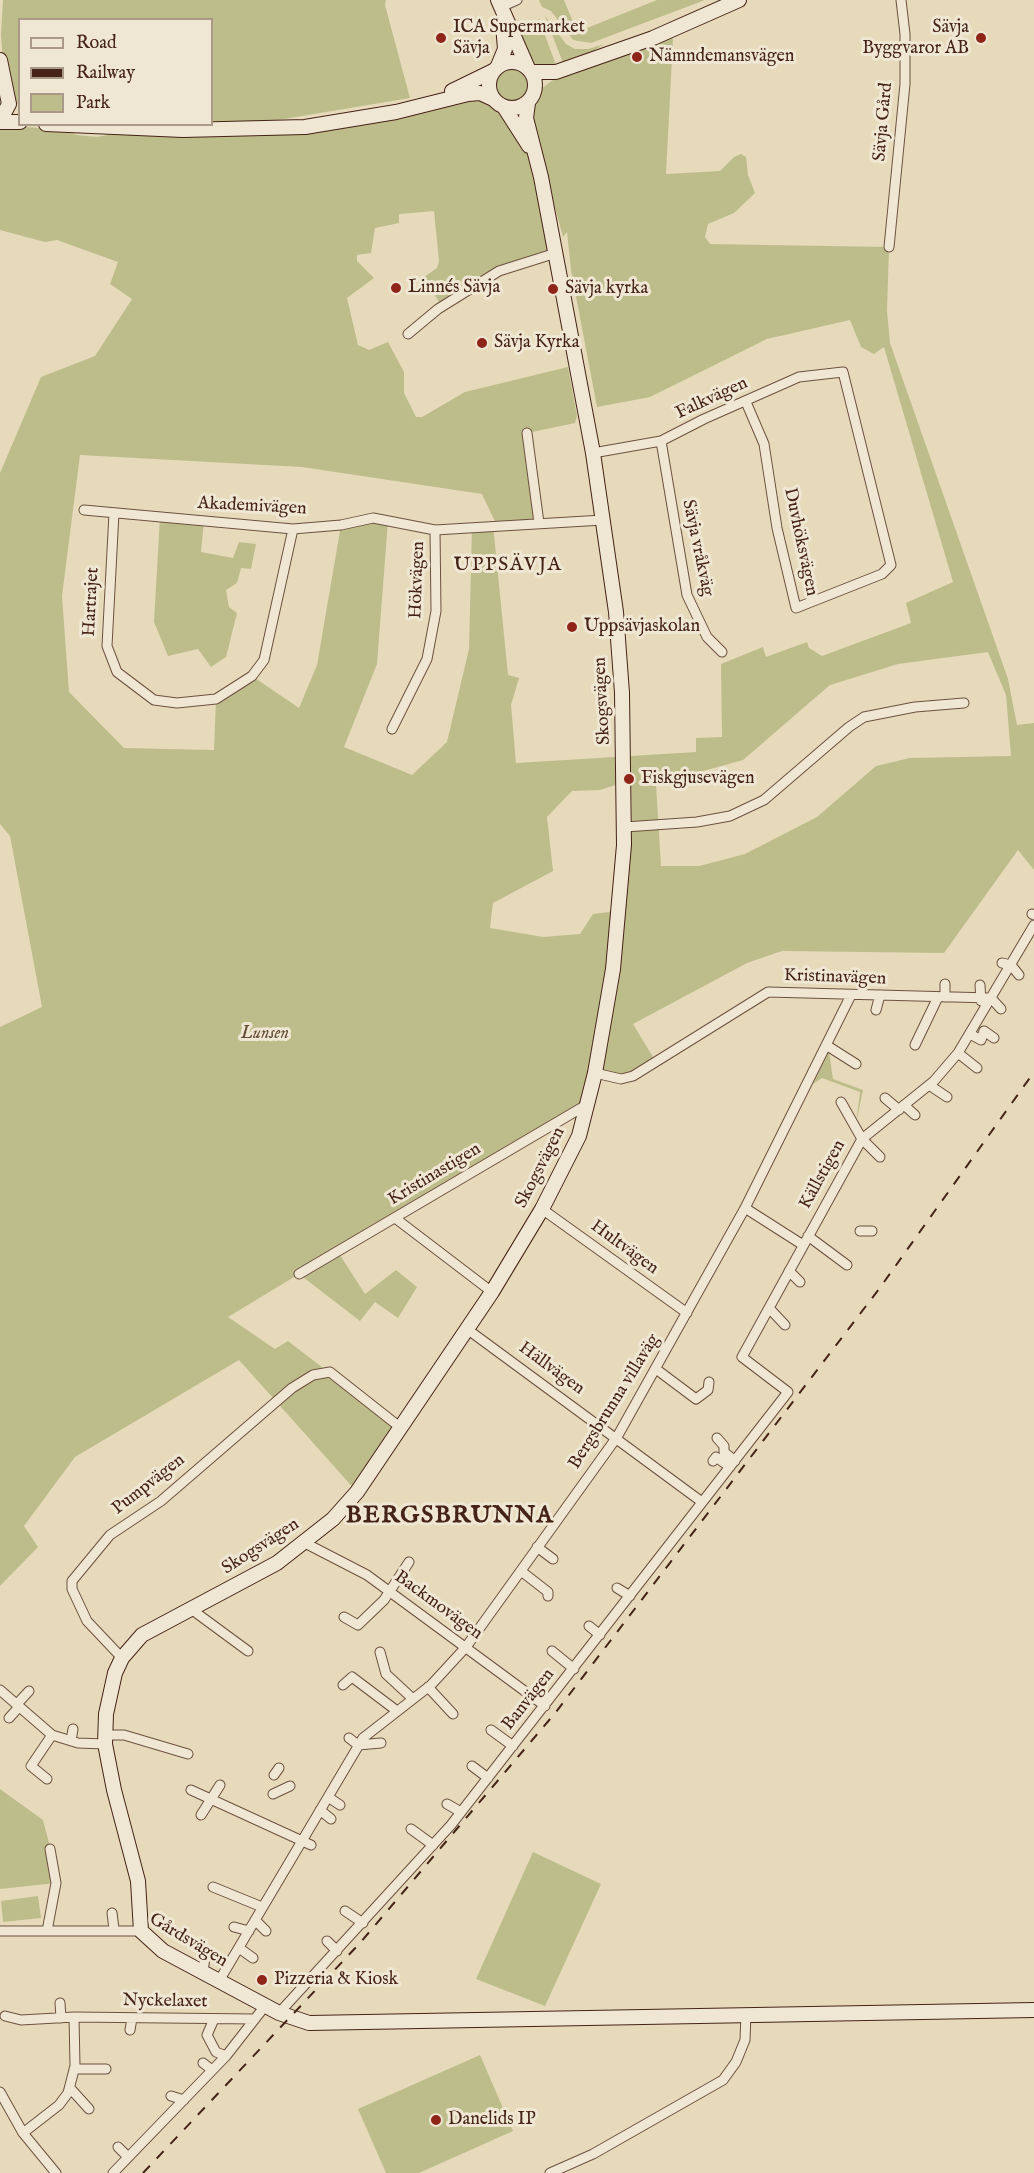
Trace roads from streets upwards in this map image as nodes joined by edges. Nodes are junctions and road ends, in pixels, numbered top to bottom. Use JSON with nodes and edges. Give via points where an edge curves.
{"nodes":[{"id":1,"x":518,"y":0,"type":"edge"},
{"id":2,"x":739,"y":0,"type":"edge"},
{"id":3,"x":901,"y":0,"type":"edge"},
{"id":4,"x":499,"y":4,"type":"edge"},
{"id":5,"x":0,"y":60,"type":"edge"},
{"id":6,"x":495,"y":69,"type":"junction"},
{"id":7,"x":530,"y":69,"type":"junction"},
{"id":8,"x":556,"y":72,"type":"junction"},
{"id":9,"x":4,"y":90,"type":"edge"},
{"id":10,"x":531,"y":97,"type":"junction"},
{"id":11,"x":499,"y":103,"type":"junction"},
{"id":12,"x":18,"y":108,"type":"edge"},
{"id":13,"x":408,"y":108,"type":"junction"},
{"id":14,"x":0,"y":121,"type":"edge"},
{"id":15,"x":18,"y":122,"type":"edge"},
{"id":16,"x":75,"y":126,"type":"edge"},
{"id":17,"x":541,"y":177,"type":"junction"},
{"id":18,"x":889,"y":247,"type":"dead end"},
{"id":19,"x":556,"y":254,"type":"junction"},
{"id":20,"x":408,"y":334,"type":"dead end"},
{"id":21,"x":843,"y":372,"type":"joint"},
{"id":22,"x":746,"y":402,"type":"junction"},
{"id":23,"x":527,"y":433,"type":"dead end"},
{"id":24,"x":661,"y":441,"type":"junction"},
{"id":25,"x":593,"y":453,"type":"junction"},
{"id":26,"x":84,"y":510,"type":"dead end"},
{"id":27,"x":114,"y":513,"type":"junction"},
{"id":28,"x":603,"y":520,"type":"junction"},
{"id":29,"x":539,"y":523,"type":"junction"},
{"id":30,"x":293,"y":529,"type":"junction"},
{"id":31,"x":435,"y":530,"type":"junction"},
{"id":32,"x":722,"y":652,"type":"dead end"},
{"id":33,"x":964,"y":703,"type":"dead end"},
{"id":34,"x":392,"y":729,"type":"dead end"},
{"id":35,"x":625,"y":827,"type":"junction"},
{"id":36,"x":1034,"y":925,"type":"edge"},
{"id":37,"x":1007,"y":964,"type":"junction"},
{"id":38,"x":1019,"y":975,"type":"dead end"},
{"id":39,"x":945,"y":984,"type":"dead end"},
{"id":40,"x":980,"y":985,"type":"dead end"},
{"id":41,"x":851,"y":995,"type":"junction"},
{"id":42,"x":880,"y":995,"type":"junction"},
{"id":43,"x":941,"y":997,"type":"junction"},
{"id":44,"x":980,"y":998,"type":"junction"},
{"id":45,"x":991,"y":998,"type":"junction"},
{"id":46,"x":985,"y":1009,"type":"junction"},
{"id":47,"x":876,"y":1010,"type":"dead end"},
{"id":48,"x":1001,"y":1010,"type":"dead end"},
{"id":49,"x":964,"y":1038,"type":"junction"},
{"id":50,"x":994,"y":1038,"type":"dead end"},
{"id":51,"x":826,"y":1045,"type":"junction"},
{"id":52,"x":915,"y":1045,"type":"dead end"},
{"id":53,"x":958,"y":1053,"type":"junction"},
{"id":54,"x":856,"y":1064,"type":"dead end"},
{"id":55,"x":977,"y":1068,"type":"dead end"},
{"id":56,"x":595,"y":1073,"type":"junction"},
{"id":57,"x":929,"y":1085,"type":"junction"},
{"id":58,"x":947,"y":1097,"type":"dead end"},
{"id":59,"x":885,"y":1098,"type":"dead end"},
{"id":60,"x":841,"y":1102,"type":"dead end"},
{"id":61,"x":588,"y":1104,"type":"junction"},
{"id":62,"x":902,"y":1108,"type":"junction"},
{"id":63,"x":915,"y":1115,"type":"dead end"},
{"id":64,"x":862,"y":1139,"type":"junction"},
{"id":65,"x":880,"y":1157,"type":"dead end"},
{"id":66,"x":745,"y":1208,"type":"junction"},
{"id":67,"x":542,"y":1209,"type":"junction"},
{"id":68,"x":395,"y":1218,"type":"junction"},
{"id":69,"x":860,"y":1231,"type":"dead end"},
{"id":70,"x":872,"y":1231,"type":"dead end"},
{"id":71,"x":806,"y":1241,"type":"junction"},
{"id":72,"x":847,"y":1264,"type":"dead end"},
{"id":73,"x":789,"y":1271,"type":"junction"},
{"id":74,"x":299,"y":1274,"type":"dead end"},
{"id":75,"x":783,"y":1281,"type":"junction"},
{"id":76,"x":800,"y":1282,"type":"dead end"},
{"id":77,"x":790,"y":1289,"type":"dead end"},
{"id":78,"x":492,"y":1292,"type":"junction"},
{"id":79,"x":769,"y":1308,"type":"junction"},
{"id":80,"x":687,"y":1313,"type":"junction"},
{"id":81,"x":785,"y":1325,"type":"dead end"},
{"id":82,"x":467,"y":1329,"type":"junction"},
{"id":83,"x":756,"y":1368,"type":"junction"},
{"id":84,"x":656,"y":1369,"type":"junction"},
{"id":85,"x":752,"y":1377,"type":"dead end"},
{"id":86,"x":709,"y":1382,"type":"dead end"},
{"id":87,"x":401,"y":1428,"type":"junction"},
{"id":88,"x":617,"y":1437,"type":"junction"},
{"id":89,"x":717,"y":1438,"type":"dead end"},
{"id":90,"x":713,"y":1461,"type":"dead end"},
{"id":91,"x":732,"y":1464,"type":"junction"},
{"id":92,"x":702,"y":1502,"type":"junction"},
{"id":93,"x":678,"y":1515,"type":"dead end"},
{"id":94,"x":687,"y":1521,"type":"junction"},
{"id":95,"x":304,"y":1543,"type":"junction"},
{"id":96,"x":537,"y":1547,"type":"junction"},
{"id":97,"x":553,"y":1559,"type":"dead end"},
{"id":98,"x":409,"y":1562,"type":"dead end"},
{"id":99,"x":519,"y":1578,"type":"junction"},
{"id":100,"x":617,"y":1588,"type":"dead end"},
{"id":101,"x":390,"y":1592,"type":"junction"},
{"id":102,"x":549,"y":1596,"type":"dead end"},
{"id":103,"x":630,"y":1596,"type":"junction"},
{"id":104,"x":191,"y":1609,"type":"junction"},
{"id":105,"x":344,"y":1617,"type":"dead end"},
{"id":106,"x":589,"y":1626,"type":"dead end"},
{"id":107,"x":600,"y":1635,"type":"junction"},
{"id":108,"x":466,"y":1647,"type":"junction"},
{"id":109,"x":248,"y":1651,"type":"dead end"},
{"id":110,"x":552,"y":1651,"type":"dead end"},
{"id":111,"x":380,"y":1652,"type":"dead end"},
{"id":112,"x":122,"y":1658,"type":"junction"},
{"id":113,"x":574,"y":1669,"type":"junction"},
{"id":114,"x":343,"y":1685,"type":"dead end"},
{"id":115,"x":428,"y":1687,"type":"junction"},
{"id":116,"x":0,"y":1690,"type":"edge"},
{"id":117,"x":29,"y":1690,"type":"dead end"},
{"id":118,"x":413,"y":1699,"type":"junction"},
{"id":119,"x":18,"y":1706,"type":"junction"},
{"id":120,"x":545,"y":1706,"type":"junction"},
{"id":121,"x":397,"y":1711,"type":"junction"},
{"id":122,"x":453,"y":1714,"type":"dead end"},
{"id":123,"x":9,"y":1718,"type":"dead end"},
{"id":124,"x":73,"y":1729,"type":"dead end"},
{"id":125,"x":491,"y":1730,"type":"dead end"},
{"id":126,"x":52,"y":1735,"type":"junction"},
{"id":127,"x":349,"y":1738,"type":"dead end"},
{"id":128,"x":105,"y":1740,"type":"junction"},
{"id":129,"x":71,"y":1741,"type":"junction"},
{"id":130,"x":381,"y":1743,"type":"dead end"},
{"id":131,"x":358,"y":1745,"type":"junction"},
{"id":132,"x":513,"y":1746,"type":"junction"},
{"id":133,"x":188,"y":1754,"type":"dead end"},
{"id":134,"x":472,"y":1766,"type":"dead end"},
{"id":135,"x":488,"y":1778,"type":"junction"},
{"id":136,"x":43,"y":1781,"type":"dead end"},
{"id":137,"x":219,"y":1785,"type":"dead end"},
{"id":138,"x":290,"y":1786,"type":"dead end"},
{"id":139,"x":191,"y":1790,"type":"dead end"},
{"id":140,"x":273,"y":1794,"type":"dead end"},
{"id":141,"x":328,"y":1797,"type":"junction"},
{"id":142,"x":211,"y":1800,"type":"junction"},
{"id":143,"x":340,"y":1804,"type":"dead end"},
{"id":144,"x":447,"y":1804,"type":"dead end"},
{"id":145,"x":320,"y":1810,"type":"junction"},
{"id":146,"x":461,"y":1812,"type":"junction"},
{"id":147,"x":201,"y":1815,"type":"dead end"},
{"id":148,"x":331,"y":1819,"type":"dead end"},
{"id":149,"x":411,"y":1829,"type":"dead end"},
{"id":150,"x":303,"y":1833,"type":"junction"},
{"id":151,"x":287,"y":1844,"type":"dead end"},
{"id":152,"x":311,"y":1845,"type":"dead end"},
{"id":153,"x":433,"y":1845,"type":"junction"},
{"id":154,"x":50,"y":1849,"type":"dead end"},
{"id":155,"x":296,"y":1849,"type":"junction"},
{"id":156,"x":213,"y":1887,"type":"dead end"},
{"id":157,"x":262,"y":1907,"type":"junction"},
{"id":158,"x":345,"y":1911,"type":"dead end"},
{"id":159,"x":112,"y":1913,"type":"dead end"},
{"id":160,"x":255,"y":1920,"type":"junction"},
{"id":161,"x":363,"y":1923,"type":"junction"},
{"id":162,"x":234,"y":1927,"type":"dead end"},
{"id":163,"x":114,"y":1929,"type":"junction"},
{"id":164,"x":0,"y":1931,"type":"edge"},
{"id":165,"x":47,"y":1931,"type":"junction"},
{"id":166,"x":141,"y":1931,"type":"junction"},
{"id":167,"x":249,"y":1931,"type":"junction"},
{"id":168,"x":266,"y":1931,"type":"dead end"},
{"id":169,"x":327,"y":1941,"type":"dead end"},
{"id":170,"x":239,"y":1948,"type":"junction"},
{"id":171,"x":206,"y":1950,"type":"dead end"},
{"id":172,"x":337,"y":1951,"type":"junction"},
{"id":173,"x":253,"y":1958,"type":"dead end"},
{"id":174,"x":203,"y":1972,"type":"junction"},
{"id":175,"x":219,"y":1981,"type":"junction"},
{"id":176,"x":60,"y":2003,"type":"dead end"},
{"id":177,"x":265,"y":2006,"type":"junction"},
{"id":178,"x":1034,"y":2010,"type":"edge"},
{"id":179,"x":279,"y":2013,"type":"junction"},
{"id":180,"x":746,"y":2014,"type":"junction"},
{"id":181,"x":5,"y":2016,"type":"dead end"},
{"id":182,"x":74,"y":2017,"type":"junction"},
{"id":183,"x":61,"y":2018,"type":"junction"},
{"id":184,"x":132,"y":2018,"type":"junction"},
{"id":185,"x":214,"y":2019,"type":"junction"},
{"id":186,"x":255,"y":2019,"type":"junction"},
{"id":187,"x":130,"y":2030,"type":"dead end"},
{"id":188,"x":226,"y":2056,"type":"junction"},
{"id":189,"x":202,"y":2063,"type":"dead end"},
{"id":190,"x":74,"y":2069,"type":"junction"},
{"id":191,"x":106,"y":2069,"type":"dead end"},
{"id":192,"x":212,"y":2070,"type":"junction"},
{"id":193,"x":182,"y":2086,"type":"dead end"},
{"id":194,"x":70,"y":2088,"type":"junction"},
{"id":195,"x":0,"y":2092,"type":"edge"},
{"id":196,"x":171,"y":2096,"type":"dead end"},
{"id":197,"x":187,"y":2097,"type":"junction"},
{"id":198,"x":89,"y":2109,"type":"dead end"},
{"id":199,"x":23,"y":2133,"type":"junction"},
{"id":200,"x":118,"y":2147,"type":"dead end"},
{"id":201,"x":128,"y":2157,"type":"junction"},
{"id":202,"x":56,"y":2173,"type":"edge"},
{"id":203,"x":113,"y":2173,"type":"edge"},
{"id":204,"x":550,"y":2173,"type":"edge"}],
"edges":[{"from":1,"to":4,"type":"street"},
{"from":2,"to":8,"type":"street","via":[[653,38]]},
{"from":3,"to":18,"type":"street","name":"Sävja Gård","via":[[905,84]]},
{"from":4,"to":6,"type":"street","via":[[506,44]]},
{"from":4,"to":7,"type":"street"},
{"from":5,"to":9,"type":"street"},
{"from":6,"to":7,"type":"street","via":[[514,61]]},
{"from":6,"to":11,"type":"street","via":[[489,88]]},
{"from":6,"to":13,"type":"street"},
{"from":7,"to":8,"type":"street"},
{"from":7,"to":10,"type":"street","via":[[536,79]]},
{"from":8,"to":10,"type":"street"},
{"from":9,"to":12,"type":"street"},
{"from":9,"to":14,"type":"street","via":[[7,110]]},
{"from":10,"to":11,"type":"street","via":[[515,108]]},
{"from":10,"to":17,"type":"street","name":"Skogsvägen","via":[[526,118]]},
{"from":11,"to":13,"type":"street","via":[[474,93]]},
{"from":11,"to":17,"type":"street","name":"Skogsvägen","via":[[528,143]]},
{"from":13,"to":16,"type":"street","via":[[304,127],[183,130]]},
{"from":14,"to":15,"type":"street"},
{"from":17,"to":19,"type":"street","name":"Skogsvägen"},
{"from":19,"to":20,"type":"street","via":[[499,271],[438,309]]},
{"from":19,"to":25,"type":"street","name":"Skogsvägen"},
{"from":21,"to":22,"type":"street","name":"Falkvägen","via":[[799,377]]},
{"from":21,"to":22,"type":"street","name":"Duvhöksvägen","via":[[891,565],[882,574],[796,608],[777,528],[764,444]]},
{"from":22,"to":24,"type":"street","name":"Falkvägen"},
{"from":23,"to":29,"type":"street"},
{"from":24,"to":25,"type":"street","name":"Falkvägen"},
{"from":24,"to":32,"type":"street","name":"Sävja vråkväg","via":[[687,596],[707,637]]},
{"from":25,"to":28,"type":"street","name":"Skogsvägen"},
{"from":26,"to":27,"type":"street","name":"Akademivägen"},
{"from":27,"to":30,"type":"street","name":"Akademivägen"},
{"from":27,"to":30,"type":"street","name":"Hartrajet","via":[[107,646],[117,672],[154,700],[177,703],[216,699],[252,676],[264,660]]},
{"from":28,"to":29,"type":"street","name":"Akademivägen"},
{"from":28,"to":35,"type":"street","name":"Skogsvägen","via":[[621,681]]},
{"from":29,"to":31,"type":"street","name":"Akademivägen"},
{"from":30,"to":31,"type":"street","name":"Akademivägen","via":[[372,518]]},
{"from":31,"to":34,"type":"street","name":"Hökvägen","via":[[436,611],[427,659]]},
{"from":33,"to":35,"type":"street","via":[[864,717],[764,800],[730,816]]},
{"from":35,"to":56,"type":"street","name":"Skogsvägen","via":[[613,969]]},
{"from":36,"to":37,"type":"street","name":"Källstigen"},
{"from":37,"to":38,"type":"street"},
{"from":37,"to":45,"type":"street","name":"Källstigen"},
{"from":39,"to":43,"type":"street"},
{"from":40,"to":44,"type":"street"},
{"from":41,"to":42,"type":"street","name":"Kristinavägen"},
{"from":41,"to":51,"type":"street","name":"Bergsbrunna villaväg"},
{"from":41,"to":56,"type":"street","name":"Kristinavägen","via":[[768,992],[633,1076],[621,1079]]},
{"from":42,"to":43,"type":"street","name":"Kristinavägen"},
{"from":42,"to":47,"type":"street"},
{"from":43,"to":44,"type":"street","name":"Kristinavägen"},
{"from":43,"to":52,"type":"street"},
{"from":44,"to":45,"type":"street","name":"Kristinavägen"},
{"from":44,"to":46,"type":"street"},
{"from":45,"to":46,"type":"street","name":"Källstigen"},
{"from":45,"to":48,"type":"street"},
{"from":46,"to":49,"type":"street","name":"Källstigen"},
{"from":49,"to":50,"type":"street","via":[[981,1040],[984,1031]]},
{"from":49,"to":53,"type":"street","name":"Källstigen"},
{"from":51,"to":54,"type":"street"},
{"from":51,"to":66,"type":"street","name":"Bergsbrunna villaväg"},
{"from":53,"to":55,"type":"street"},
{"from":53,"to":57,"type":"street","name":"Källstigen","via":[[944,1063]]},
{"from":56,"to":61,"type":"street","name":"Skogsvägen"},
{"from":57,"to":58,"type":"street"},
{"from":57,"to":62,"type":"street","name":"Källstigen"},
{"from":59,"to":62,"type":"street"},
{"from":60,"to":64,"type":"street"},
{"from":61,"to":67,"type":"street","name":"Skogsvägen","via":[[579,1137]]},
{"from":61,"to":68,"type":"street","name":"Kristinastigen"},
{"from":62,"to":63,"type":"street"},
{"from":62,"to":64,"type":"street","name":"Källstigen"},
{"from":64,"to":65,"type":"street"},
{"from":64,"to":71,"type":"street","name":"Källstigen","via":[[830,1191]]},
{"from":66,"to":71,"type":"street"},
{"from":66,"to":80,"type":"street","name":"Bergsbrunna villaväg"},
{"from":67,"to":78,"type":"street","name":"Skogsvägen"},
{"from":67,"to":80,"type":"street","name":"Hultvägen"},
{"from":68,"to":74,"type":"street","name":"Kristinastigen"},
{"from":68,"to":78,"type":"street"},
{"from":69,"to":70,"type":"street"},
{"from":71,"to":72,"type":"street"},
{"from":71,"to":73,"type":"street","name":"Källstigen"},
{"from":73,"to":75,"type":"street","name":"Källstigen"},
{"from":73,"to":76,"type":"street"},
{"from":75,"to":77,"type":"street"},
{"from":75,"to":79,"type":"street","name":"Källstigen","via":[[771,1293]]},
{"from":78,"to":82,"type":"street","name":"Skogsvägen"},
{"from":79,"to":81,"type":"street"},
{"from":79,"to":83,"type":"street","name":"Källstigen","via":[[742,1356]]},
{"from":80,"to":84,"type":"street","name":"Bergsbrunna villaväg"},
{"from":82,"to":87,"type":"street","name":"Skogsvägen"},
{"from":82,"to":88,"type":"street","name":"Hällvägen"},
{"from":83,"to":85,"type":"street"},
{"from":83,"to":91,"type":"street","name":"Banvägen","via":[[780,1380],[788,1392]]},
{"from":84,"to":86,"type":"street","via":[[696,1399],[708,1390]]},
{"from":84,"to":88,"type":"street","name":"Bergsbrunna villaväg"},
{"from":87,"to":95,"type":"street","name":"Skogsvägen","via":[[357,1492]]},
{"from":87,"to":112,"type":"street","name":"Pumpvägen","via":[[330,1372],[313,1375],[292,1388],[161,1501],[110,1535],[72,1581],[72,1589],[87,1621]]},
{"from":88,"to":92,"type":"street","name":"Hällvägen"},
{"from":88,"to":96,"type":"street","name":"Bergsbrunna villaväg"},
{"from":89,"to":91,"type":"street"},
{"from":90,"to":91,"type":"street","via":[[716,1457]]},
{"from":91,"to":92,"type":"street","name":"Banvägen"},
{"from":92,"to":94,"type":"street","name":"Banvägen"},
{"from":93,"to":94,"type":"street"},
{"from":94,"to":103,"type":"street","name":"Banvägen","via":[[655,1556]]},
{"from":95,"to":101,"type":"street","name":"Backmovägen","via":[[367,1575]]},
{"from":95,"to":104,"type":"street","name":"Skogsvägen","via":[[270,1567]]},
{"from":96,"to":97,"type":"street"},
{"from":96,"to":99,"type":"street","name":"Bergsbrunna villaväg"},
{"from":98,"to":101,"type":"street"},
{"from":99,"to":102,"type":"street"},
{"from":99,"to":108,"type":"street","name":"Bergsbrunna villaväg","via":[[484,1616]]},
{"from":100,"to":103,"type":"street"},
{"from":101,"to":105,"type":"street","via":[[358,1625]]},
{"from":101,"to":108,"type":"street","name":"Backmovägen"},
{"from":103,"to":107,"type":"street","name":"Banvägen"},
{"from":104,"to":109,"type":"street"},
{"from":104,"to":112,"type":"street","name":"Skogsvägen","via":[[142,1635]]},
{"from":106,"to":107,"type":"street"},
{"from":107,"to":113,"type":"street","name":"Banvägen"},
{"from":108,"to":115,"type":"street","name":"Bergsbrunna villaväg","via":[[452,1655]]},
{"from":108,"to":120,"type":"street","name":"Backmovägen","via":[[521,1692]]},
{"from":110,"to":113,"type":"street"},
{"from":111,"to":118,"type":"street","via":[[386,1674]]},
{"from":112,"to":128,"type":"street","name":"Skogsvägen","via":[[106,1714]]},
{"from":113,"to":120,"type":"street","name":"Banvägen"},
{"from":114,"to":121,"type":"street","via":[[352,1677]]},
{"from":115,"to":118,"type":"street","name":"Bergsbrunna villaväg"},
{"from":115,"to":122,"type":"street"},
{"from":116,"to":119,"type":"street"},
{"from":117,"to":119,"type":"street"},
{"from":118,"to":121,"type":"street","name":"Bergsbrunna villaväg"},
{"from":119,"to":123,"type":"street"},
{"from":119,"to":126,"type":"street"},
{"from":120,"to":132,"type":"street","name":"Banvägen"},
{"from":121,"to":131,"type":"street","name":"Bergsbrunna villaväg","via":[[388,1724]]},
{"from":124,"to":129,"type":"street"},
{"from":125,"to":132,"type":"street"},
{"from":126,"to":129,"type":"street"},
{"from":126,"to":136,"type":"street","via":[[32,1762],[30,1772],[47,1779]]},
{"from":127,"to":131,"type":"street"},
{"from":128,"to":129,"type":"street"},
{"from":128,"to":133,"type":"street","via":[[124,1735]]},
{"from":128,"to":166,"type":"street","name":"Skogsvägen","via":[[138,1881]]},
{"from":130,"to":131,"type":"street"},
{"from":131,"to":141,"type":"street","name":"Bergsbrunna villaväg"},
{"from":132,"to":135,"type":"street","name":"Banvägen"},
{"from":134,"to":135,"type":"street"},
{"from":135,"to":146,"type":"street","name":"Banvägen"},
{"from":137,"to":142,"type":"street"},
{"from":138,"to":140,"type":"street"},
{"from":139,"to":142,"type":"street"},
{"from":141,"to":143,"type":"street"},
{"from":141,"to":145,"type":"street","name":"Bergsbrunna villaväg"},
{"from":142,"to":147,"type":"street"},
{"from":142,"to":150,"type":"street"},
{"from":144,"to":146,"type":"street"},
{"from":145,"to":148,"type":"street"},
{"from":145,"to":150,"type":"street","name":"Bergsbrunna villaväg"},
{"from":146,"to":153,"type":"street","name":"Banvägen"},
{"from":149,"to":153,"type":"street"},
{"from":150,"to":152,"type":"street"},
{"from":150,"to":155,"type":"street","name":"Bergsbrunna villaväg"},
{"from":151,"to":155,"type":"street"},
{"from":153,"to":161,"type":"street","name":"Banvägen","via":[[388,1888]]},
{"from":154,"to":165,"type":"street","via":[[56,1883]]},
{"from":155,"to":157,"type":"street","name":"Bergsbrunna villaväg","via":[[276,1892]]},
{"from":156,"to":157,"type":"street"},
{"from":157,"to":160,"type":"street","name":"Bergsbrunna villaväg"},
{"from":158,"to":161,"type":"street"},
{"from":159,"to":163,"type":"street"},
{"from":160,"to":167,"type":"street","name":"Bergsbrunna villaväg"},
{"from":160,"to":168,"type":"street"},
{"from":161,"to":172,"type":"street","name":"Banvägen"},
{"from":162,"to":167,"type":"street"},
{"from":163,"to":165,"type":"street","name":"Gårdsvägen"},
{"from":163,"to":166,"type":"street","name":"Gårdsvägen"},
{"from":164,"to":165,"type":"street","name":"Gårdsvägen"},
{"from":166,"to":174,"type":"street","name":"Gårdsvägen","via":[[163,1952]]},
{"from":167,"to":170,"type":"street","name":"Bergsbrunna villaväg"},
{"from":169,"to":172,"type":"street"},
{"from":170,"to":173,"type":"street"},
{"from":170,"to":175,"type":"street","name":"Bergsbrunna villaväg"},
{"from":171,"to":174,"type":"street"},
{"from":172,"to":179,"type":"street","name":"Banvägen"},
{"from":174,"to":175,"type":"street","name":"Gårdsvägen"},
{"from":175,"to":177,"type":"street","name":"Gårdsvägen"},
{"from":176,"to":183,"type":"street"},
{"from":177,"to":179,"type":"street","name":"Gårdsvägen"},
{"from":177,"to":186,"type":"street"},
{"from":178,"to":180,"type":"street","name":"Gårdsvägen"},
{"from":179,"to":180,"type":"street","name":"Gårdsvägen","via":[[309,2023]]},
{"from":180,"to":204,"type":"street","via":[[745,2040],[723,2080],[593,2154]]},
{"from":181,"to":183,"type":"street","name":"Nyckelaxet","via":[[21,2020]]},
{"from":182,"to":183,"type":"street","name":"Nyckelaxet"},
{"from":182,"to":184,"type":"street","name":"Nyckelaxet"},
{"from":182,"to":190,"type":"street"},
{"from":184,"to":185,"type":"street","name":"Nyckelaxet"},
{"from":184,"to":187,"type":"street"},
{"from":185,"to":186,"type":"street","name":"Nyckelaxet"},
{"from":185,"to":188,"type":"street","via":[[207,2035],[216,2052]]},
{"from":186,"to":188,"type":"street"},
{"from":188,"to":192,"type":"street"},
{"from":189,"to":192,"type":"street"},
{"from":190,"to":191,"type":"street"},
{"from":190,"to":194,"type":"street"},
{"from":192,"to":197,"type":"street"},
{"from":193,"to":197,"type":"street"},
{"from":194,"to":198,"type":"street"},
{"from":194,"to":199,"type":"street","via":[[58,2105]]},
{"from":195,"to":199,"type":"street"},
{"from":196,"to":197,"type":"street"},
{"from":197,"to":201,"type":"street","via":[[151,2126]]},
{"from":199,"to":202,"type":"street"},
{"from":200,"to":201,"type":"street"},
{"from":201,"to":203,"type":"street"}]}
